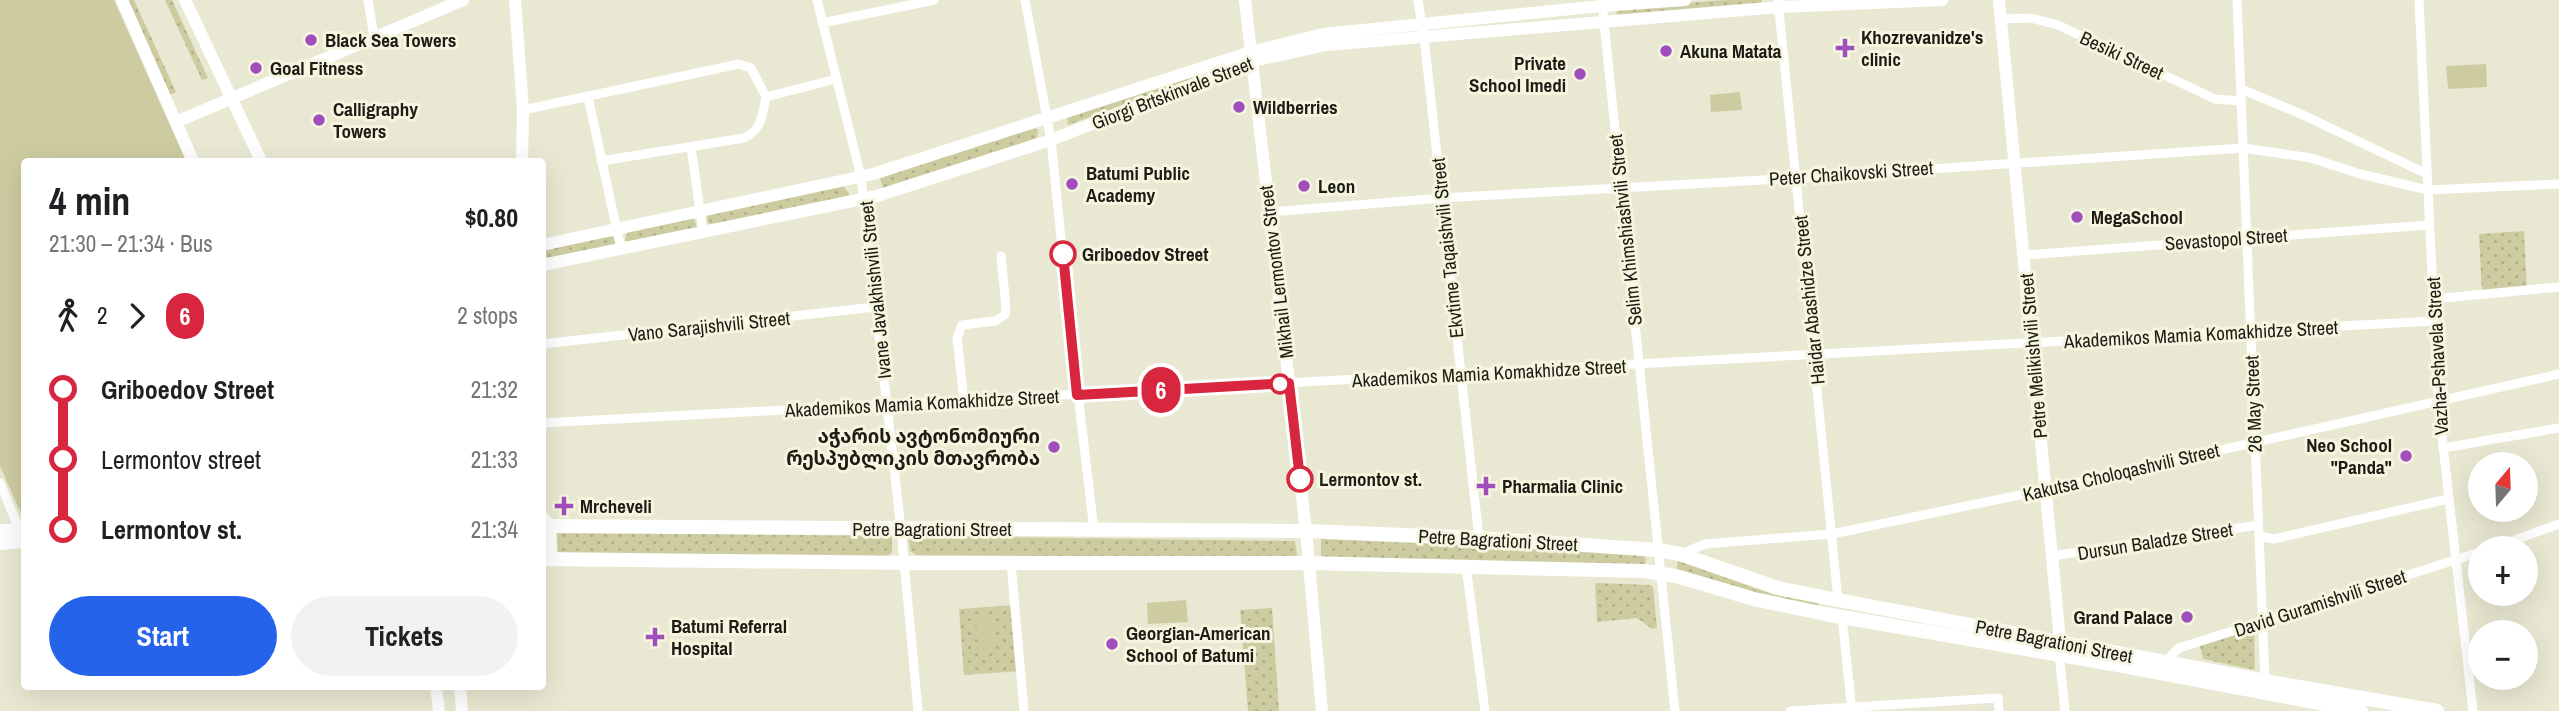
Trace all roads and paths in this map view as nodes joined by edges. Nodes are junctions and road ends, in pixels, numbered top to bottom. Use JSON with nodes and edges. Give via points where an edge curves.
{"nodes":[{"id":1,"x":122,"y":0,"type":"edge"},
{"id":2,"x":185,"y":0,"type":"edge"},
{"id":3,"x":368,"y":0,"type":"edge"},
{"id":4,"x":463,"y":0,"type":"edge"},
{"id":5,"x":515,"y":0,"type":"edge"},
{"id":6,"x":817,"y":0,"type":"edge"},
{"id":7,"x":934,"y":0,"type":"edge"},
{"id":8,"x":1025,"y":0,"type":"edge"},
{"id":9,"x":1245,"y":0,"type":"edge"},
{"id":10,"x":1418,"y":0,"type":"edge"},
{"id":11,"x":1685,"y":0,"type":"edge"},
{"id":12,"x":1942,"y":0,"type":"edge"},
{"id":13,"x":1999,"y":0,"type":"edge"},
{"id":14,"x":2237,"y":0,"type":"edge"},
{"id":15,"x":2419,"y":0,"type":"edge"},
{"id":16,"x":1602,"y":3,"type":"edge"},
{"id":17,"x":1779,"y":3,"type":"edge"},
{"id":18,"x":2001,"y":19,"type":"junction"},
{"id":19,"x":1603,"y":21,"type":"junction"},
{"id":20,"x":822,"y":23,"type":"junction"},
{"id":21,"x":1420,"y":23,"type":"junction"},
{"id":22,"x":374,"y":37,"type":"junction"},
{"id":23,"x":1424,"y":37,"type":"junction"},
{"id":24,"x":1252,"y":56,"type":"junction"},
{"id":25,"x":836,"y":79,"type":"junction"},
{"id":26,"x":2241,"y":89,"type":"junction"},
{"id":27,"x":588,"y":96,"type":"junction"},
{"id":28,"x":232,"y":97,"type":"junction"},
{"id":29,"x":766,"y":97,"type":"junction"},
{"id":30,"x":2241,"y":101,"type":"junction"},
{"id":31,"x":523,"y":110,"type":"junction"},
{"id":32,"x":1047,"y":117,"type":"junction"},
{"id":33,"x":176,"y":122,"type":"junction"},
{"id":34,"x":1051,"y":141,"type":"junction"},
{"id":35,"x":691,"y":147,"type":"junction"},
{"id":36,"x":2243,"y":148,"type":"junction"},
{"id":37,"x":192,"y":158,"type":"edge"},
{"id":38,"x":260,"y":158,"type":"edge"},
{"id":39,"x":522,"y":158,"type":"edge"},
{"id":40,"x":601,"y":161,"type":"junction"},
{"id":41,"x":2015,"y":162,"type":"junction"},
{"id":42,"x":2427,"y":174,"type":"junction"},
{"id":43,"x":861,"y":177,"type":"junction"},
{"id":44,"x":1797,"y":177,"type":"junction"},
{"id":45,"x":2559,"y":184,"type":"edge"},
{"id":46,"x":1620,"y":186,"type":"junction"},
{"id":47,"x":2428,"y":190,"type":"junction"},
{"id":48,"x":864,"y":198,"type":"junction"},
{"id":49,"x":1442,"y":198,"type":"junction"},
{"id":50,"x":700,"y":209,"type":"junction"},
{"id":51,"x":1269,"y":212,"type":"junction"},
{"id":52,"x":2429,"y":225,"type":"junction"},
{"id":53,"x":618,"y":229,"type":"junction"},
{"id":54,"x":703,"y":232,"type":"junction"},
{"id":55,"x":2247,"y":237,"type":"junction"},
{"id":56,"x":546,"y":244,"type":"edge"},
{"id":57,"x":621,"y":249,"type":"junction"},
{"id":58,"x":2024,"y":255,"type":"junction"},
{"id":59,"x":1001,"y":256,"type":"dead end"},
{"id":60,"x":546,"y":264,"type":"edge"},
{"id":61,"x":2559,"y":287,"type":"edge"},
{"id":62,"x":2433,"y":299,"type":"junction"},
{"id":63,"x":875,"y":307,"type":"junction"},
{"id":64,"x":2434,"y":321,"type":"junction"},
{"id":65,"x":2250,"y":332,"type":"junction"},
{"id":66,"x":546,"y":344,"type":"edge"},
{"id":67,"x":2032,"y":344,"type":"junction"},
{"id":68,"x":1814,"y":355,"type":"junction"},
{"id":69,"x":1639,"y":365,"type":"junction"},
{"id":70,"x":1461,"y":374,"type":"junction"},
{"id":71,"x":2559,"y":374,"type":"edge"},
{"id":72,"x":1289,"y":383,"type":"junction"},
{"id":73,"x":1077,"y":395,"type":"junction"},
{"id":74,"x":964,"y":401,"type":"junction"},
{"id":75,"x":2438,"y":401,"type":"junction"},
{"id":76,"x":887,"y":405,"type":"junction"},
{"id":77,"x":546,"y":423,"type":"edge"},
{"id":78,"x":2559,"y":428,"type":"edge"},
{"id":79,"x":2255,"y":441,"type":"junction"},
{"id":80,"x":2443,"y":448,"type":"junction"},
{"id":81,"x":0,"y":483,"type":"edge"},
{"id":82,"x":2046,"y":489,"type":"junction"},
{"id":83,"x":2448,"y":499,"type":"junction"},
{"id":84,"x":546,"y":522,"type":"edge"},
{"id":85,"x":2559,"y":524,"type":"edge"},
{"id":86,"x":2258,"y":525,"type":"junction"},
{"id":87,"x":901,"y":529,"type":"junction"},
{"id":88,"x":21,"y":530,"type":"edge"},
{"id":89,"x":1094,"y":530,"type":"junction"},
{"id":90,"x":0,"y":531,"type":"edge"},
{"id":91,"x":1306,"y":531,"type":"junction"},
{"id":92,"x":1832,"y":534,"type":"junction"},
{"id":93,"x":21,"y":535,"type":"edge"},
{"id":94,"x":21,"y":536,"type":"edge"},
{"id":95,"x":2259,"y":536,"type":"junction"},
{"id":96,"x":2526,"y":536,"type":"edge"},
{"id":97,"x":1479,"y":538,"type":"junction"},
{"id":98,"x":546,"y":540,"type":"edge"},
{"id":99,"x":0,"y":543,"type":"edge"},
{"id":100,"x":1658,"y":550,"type":"junction"},
{"id":101,"x":1681,"y":554,"type":"junction"},
{"id":102,"x":2052,"y":556,"type":"junction"},
{"id":103,"x":2468,"y":556,"type":"edge"},
{"id":104,"x":547,"y":559,"type":"edge"},
{"id":105,"x":2455,"y":560,"type":"junction"},
{"id":106,"x":904,"y":563,"type":"junction"},
{"id":107,"x":1012,"y":563,"type":"junction"},
{"id":108,"x":1308,"y":563,"type":"junction"},
{"id":109,"x":1466,"y":566,"type":"junction"},
{"id":110,"x":1662,"y":573,"type":"junction"},
{"id":111,"x":1838,"y":600,"type":"junction"},
{"id":112,"x":1843,"y":617,"type":"junction"},
{"id":113,"x":2262,"y":622,"type":"junction"},
{"id":114,"x":2060,"y":648,"type":"junction"},
{"id":115,"x":2168,"y":663,"type":"junction"},
{"id":116,"x":2264,"y":681,"type":"junction"},
{"id":117,"x":436,"y":690,"type":"edge"},
{"id":118,"x":460,"y":690,"type":"edge"},
{"id":119,"x":1930,"y":707,"type":"edge"},
{"id":120,"x":1852,"y":709,"type":"edge"},
{"id":121,"x":439,"y":711,"type":"edge"},
{"id":122,"x":462,"y":711,"type":"edge"},
{"id":123,"x":918,"y":711,"type":"edge"},
{"id":124,"x":1024,"y":711,"type":"edge"},
{"id":125,"x":1322,"y":711,"type":"edge"},
{"id":126,"x":1485,"y":711,"type":"edge"},
{"id":127,"x":1675,"y":711,"type":"edge"},
{"id":128,"x":1790,"y":711,"type":"edge"},
{"id":129,"x":1999,"y":711,"type":"edge"},
{"id":130,"x":2065,"y":711,"type":"edge"},
{"id":131,"x":2361,"y":711,"type":"edge"},
{"id":132,"x":2437,"y":711,"type":"edge"},
{"id":133,"x":2473,"y":711,"type":"edge"}],
"edges":[{"from":1,"to":33,"type":"street"},
{"from":2,"to":28,"type":"street"},
{"from":3,"to":22,"type":"street"},
{"from":4,"to":22,"type":"street"},
{"from":5,"to":31,"type":"street"},
{"from":6,"to":20,"type":"street","name":"Ivane Javakhishvili Street"},
{"from":7,"to":20,"type":"street"},
{"from":8,"to":32,"type":"street"},
{"from":9,"to":24,"type":"street","name":"Mikhail Lermontov Street"},
{"from":10,"to":21,"type":"street","name":"Ekvtime Taqaishvili Street"},
{"from":11,"to":16,"type":"street","name":"Giorgi Brtskinvale Street"},
{"from":12,"to":17,"type":"street","name":"Giorgi Brtskinvale Street"},
{"from":13,"to":18,"type":"street","name":"Petre Melikishvili Street"},
{"from":14,"to":26,"type":"street","name":"26 May Street"},
{"from":15,"to":42,"type":"street","name":"Vazha-Pshavela Street"},
{"from":16,"to":19,"type":"street","name":"Selim Khimshiashvili Street"},
{"from":16,"to":21,"type":"street","name":"Giorgi Brtskinvale Street"},
{"from":17,"to":19,"type":"street","name":"Giorgi Brtskinvale Street"},
{"from":17,"to":44,"type":"street","name":"Haidar Abashidze Street"},
{"from":18,"to":30,"type":"street","name":"Besiki Street","via":[[2031,18],[2058,25],[2215,99]]},
{"from":18,"to":41,"type":"street","name":"Petre Melikishvili Street"},
{"from":19,"to":23,"type":"street","name":"Giorgi Brtskinvale Street"},
{"from":19,"to":46,"type":"street","name":"Selim Khimshiashvili Street"},
{"from":20,"to":25,"type":"street","name":"Ivane Javakhishvili Street"},
{"from":21,"to":23,"type":"street","name":"Ekvtime Taqaishvili Street"},
{"from":21,"to":24,"type":"street","name":"Giorgi Brtskinvale Street","via":[[1323,34]]},
{"from":22,"to":28,"type":"street"},
{"from":23,"to":24,"type":"street","name":"Giorgi Brtskinvale Street"},
{"from":23,"to":49,"type":"street","name":"Ekvtime Taqaishvili Street"},
{"from":24,"to":32,"type":"street","name":"Giorgi Brtskinvale Street"},
{"from":24,"to":34,"type":"street","name":"Giorgi Brtskinvale Street"},
{"from":24,"to":51,"type":"street","name":"Mikhail Lermontov Street"},
{"from":25,"to":29,"type":"street"},
{"from":25,"to":43,"type":"street","name":"Ivane Javakhishvili Street"},
{"from":26,"to":30,"type":"street","name":"26 May Street"},
{"from":26,"to":42,"type":"street"},
{"from":27,"to":29,"type":"street","via":[[739,64],[751,68]]},
{"from":27,"to":31,"type":"street"},
{"from":27,"to":40,"type":"street"},
{"from":28,"to":33,"type":"street"},
{"from":28,"to":38,"type":"street"},
{"from":29,"to":35,"type":"street","via":[[755,133]]},
{"from":30,"to":36,"type":"street","name":"26 May Street"},
{"from":31,"to":39,"type":"street"},
{"from":32,"to":34,"type":"street"},
{"from":32,"to":43,"type":"street","name":"Giorgi Brtskinvale Street"},
{"from":33,"to":37,"type":"street"},
{"from":34,"to":48,"type":"street","name":"Giorgi Brtskinvale Street"},
{"from":34,"to":73,"type":"street"},
{"from":35,"to":40,"type":"street"},
{"from":35,"to":50,"type":"street"},
{"from":36,"to":41,"type":"street","name":"Peter Chaikovski Street"},
{"from":36,"to":47,"type":"street","name":"Peter Chaikovski Street","via":[[2311,158]]},
{"from":36,"to":55,"type":"street","name":"26 May Street"},
{"from":40,"to":53,"type":"street"},
{"from":41,"to":44,"type":"street","name":"Peter Chaikovski Street"},
{"from":41,"to":58,"type":"street","name":"Petre Melikishvili Street"},
{"from":42,"to":47,"type":"street","name":"Vazha-Pshavela Street"},
{"from":43,"to":48,"type":"street","name":"Ivane Javakhishvili Street"},
{"from":43,"to":50,"type":"street","name":"Giorgi Brtskinvale Street"},
{"from":44,"to":46,"type":"street","name":"Peter Chaikovski Street"},
{"from":44,"to":68,"type":"street","name":"Haidar Abashidze Street"},
{"from":45,"to":47,"type":"street"},
{"from":46,"to":49,"type":"street","name":"Peter Chaikovski Street"},
{"from":46,"to":69,"type":"street","name":"Selim Khimshiashvili Street"},
{"from":47,"to":52,"type":"street","name":"Vazha-Pshavela Street"},
{"from":48,"to":54,"type":"street","name":"Giorgi Brtskinvale Street"},
{"from":48,"to":63,"type":"street","name":"Ivane Javakhishvili Street"},
{"from":49,"to":51,"type":"street","name":"Peter Chaikovski Street"},
{"from":49,"to":70,"type":"street","name":"Ekvtime Taqaishvili Street"},
{"from":50,"to":53,"type":"street","name":"Giorgi Brtskinvale Street"},
{"from":50,"to":54,"type":"street"},
{"from":51,"to":72,"type":"street","name":"Mikhail Lermontov Street"},
{"from":52,"to":55,"type":"street","name":"Sevastopol Street"},
{"from":52,"to":62,"type":"street","name":"Vazha-Pshavela Street"},
{"from":53,"to":56,"type":"street","name":"Giorgi Brtskinvale Street"},
{"from":53,"to":57,"type":"street"},
{"from":54,"to":57,"type":"street","name":"Giorgi Brtskinvale Street"},
{"from":55,"to":58,"type":"street","name":"Sevastopol Street"},
{"from":55,"to":65,"type":"street","name":"26 May Street"},
{"from":57,"to":60,"type":"street","name":"Giorgi Brtskinvale Street"},
{"from":58,"to":67,"type":"street","name":"Petre Melikishvili Street"},
{"from":59,"to":74,"type":"street","via":[[1005,314],[995,321],[962,325],[959,330]]},
{"from":61,"to":62,"type":"street"},
{"from":62,"to":64,"type":"street","name":"Vazha-Pshavela Street"},
{"from":63,"to":66,"type":"street","name":"Vano Sarajishvili Street"},
{"from":63,"to":76,"type":"street","name":"Ivane Javakhishvili Street"},
{"from":64,"to":65,"type":"street","name":"Akademikos Mamia Komakhidze Street"},
{"from":64,"to":75,"type":"street","name":"Vazha-Pshavela Street"},
{"from":65,"to":67,"type":"street","name":"Akademikos Mamia Komakhidze Street"},
{"from":65,"to":79,"type":"street","name":"26 May Street"},
{"from":67,"to":68,"type":"street","name":"Akademikos Mamia Komakhidze Street"},
{"from":67,"to":82,"type":"street","name":"Petre Melikishvili Street"},
{"from":68,"to":69,"type":"street","name":"Akademikos Mamia Komakhidze Street"},
{"from":68,"to":92,"type":"street","name":"Haidar Abashidze Street"},
{"from":69,"to":70,"type":"street","name":"Akademikos Mamia Komakhidze Street"},
{"from":69,"to":100,"type":"street","name":"Selim Khimshiashvili Street"},
{"from":70,"to":72,"type":"street","name":"Akademikos Mamia Komakhidze Street"},
{"from":70,"to":97,"type":"street","name":"Ekvtime Taqaishvili Street"},
{"from":71,"to":75,"type":"street","name":"Kakutsa Choloqashvili Street"},
{"from":72,"to":73,"type":"street","name":"Akademikos Mamia Komakhidze Street"},
{"from":72,"to":91,"type":"street","name":"Mikhail Lermontov Street"},
{"from":73,"to":74,"type":"street","name":"Akademikos Mamia Komakhidze Street"},
{"from":73,"to":89,"type":"street"},
{"from":74,"to":76,"type":"street","name":"Akademikos Mamia Komakhidze Street"},
{"from":75,"to":79,"type":"street","name":"Kakutsa Choloqashvili Street"},
{"from":75,"to":80,"type":"street","name":"Vazha-Pshavela Street"},
{"from":76,"to":77,"type":"street","name":"Akademikos Mamia Komakhidze Street"},
{"from":76,"to":87,"type":"street","name":"Ivane Javakhishvili Street"},
{"from":78,"to":80,"type":"street"},
{"from":79,"to":82,"type":"street","name":"Kakutsa Choloqashvili Street"},
{"from":79,"to":86,"type":"street","name":"26 May Street"},
{"from":80,"to":83,"type":"street","name":"Vazha-Pshavela Street"},
{"from":81,"to":88,"type":"street"},
{"from":82,"to":92,"type":"street","name":"Kakutsa Choloqashvili Street"},
{"from":82,"to":102,"type":"street","name":"Petre Melikishvili Street"},
{"from":83,"to":95,"type":"street","name":"Dursun Baladze Street","via":[[2274,539]]},
{"from":83,"to":105,"type":"street","name":"Vazha-Pshavela Street"},
{"from":84,"to":87,"type":"main road","name":"Petre Bagrationi Street"},
{"from":85,"to":96,"type":"street"},
{"from":86,"to":95,"type":"street","name":"26 May Street"},
{"from":86,"to":102,"type":"street","name":"Dursun Baladze Street"},
{"from":87,"to":89,"type":"main road","name":"Petre Bagrationi Street"},
{"from":87,"to":106,"type":"street","name":"Ivane Javakhishvili Street"},
{"from":89,"to":91,"type":"main road","name":"Petre Bagrationi Street"},
{"from":90,"to":93,"type":"main road"},
{"from":91,"to":97,"type":"main road","name":"Petre Bagrationi Street"},
{"from":91,"to":108,"type":"street","name":"Mikhail Lermontov Street"},
{"from":92,"to":101,"type":"street","name":"Kakutsa Choloqashvili Street","via":[[1705,544]]},
{"from":92,"to":111,"type":"street","name":"Haidar Abashidze Street"},
{"from":94,"to":99,"type":"main road"},
{"from":95,"to":113,"type":"street","name":"26 May Street"},
{"from":97,"to":100,"type":"main road","name":"Petre Bagrationi Street"},
{"from":98,"to":104,"type":"street"},
{"from":100,"to":101,"type":"main road","name":"Petre Bagrationi Street"},
{"from":100,"to":110,"type":"street","name":"Selim Khimshiashvili Street"},
{"from":101,"to":111,"type":"main road","name":"Petre Bagrationi Street","via":[[1778,587]]},
{"from":102,"to":114,"type":"street","name":"Petre Melikishvili Street"},
{"from":103,"to":105,"type":"street","name":"David Guramishvili Street"},
{"from":104,"to":106,"type":"main road","name":"Petre Bagrationi Street"},
{"from":105,"to":113,"type":"street","name":"David Guramishvili Street"},
{"from":105,"to":133,"type":"street","name":"Vazha-Pshavela Street"},
{"from":106,"to":107,"type":"main road","name":"Petre Bagrationi Street"},
{"from":106,"to":123,"type":"street","name":"Ivane Javakhishvili Street"},
{"from":107,"to":108,"type":"main road","name":"Petre Bagrationi Street"},
{"from":107,"to":124,"type":"street"},
{"from":108,"to":109,"type":"main road","name":"Petre Bagrationi Street"},
{"from":108,"to":125,"type":"street","name":"Mikhail Lermontov Street"},
{"from":109,"to":110,"type":"main road","name":"Petre Bagrationi Street"},
{"from":109,"to":126,"type":"street"},
{"from":110,"to":112,"type":"main road","name":"Petre Bagrationi Street","via":[[1754,599]]},
{"from":110,"to":127,"type":"street","name":"Selim Khimshiashvili Street"},
{"from":111,"to":114,"type":"main road","name":"Petre Bagrationi Street"},
{"from":112,"to":114,"type":"main road","name":"Petre Bagrationi Street"},
{"from":112,"to":120,"type":"street"},
{"from":113,"to":115,"type":"street","name":"David Guramishvili Street","via":[[2179,648]]},
{"from":113,"to":116,"type":"street","name":"26 May Street"},
{"from":114,"to":115,"type":"main road","name":"Petre Bagrationi Street"},
{"from":114,"to":130,"type":"street","name":"Petre Melikishvili Street"},
{"from":114,"to":131,"type":"main road","name":"Petre Bagrationi Street"},
{"from":115,"to":116,"type":"main road","name":"Petre Bagrationi Street"},
{"from":116,"to":132,"type":"main road","name":"Petre Bagrationi Street"},
{"from":117,"to":121,"type":"street"},
{"from":118,"to":122,"type":"street"},
{"from":119,"to":120,"type":"street"},
{"from":119,"to":129,"type":"street","via":[[1998,698]]},
{"from":120,"to":128,"type":"street"}]}
